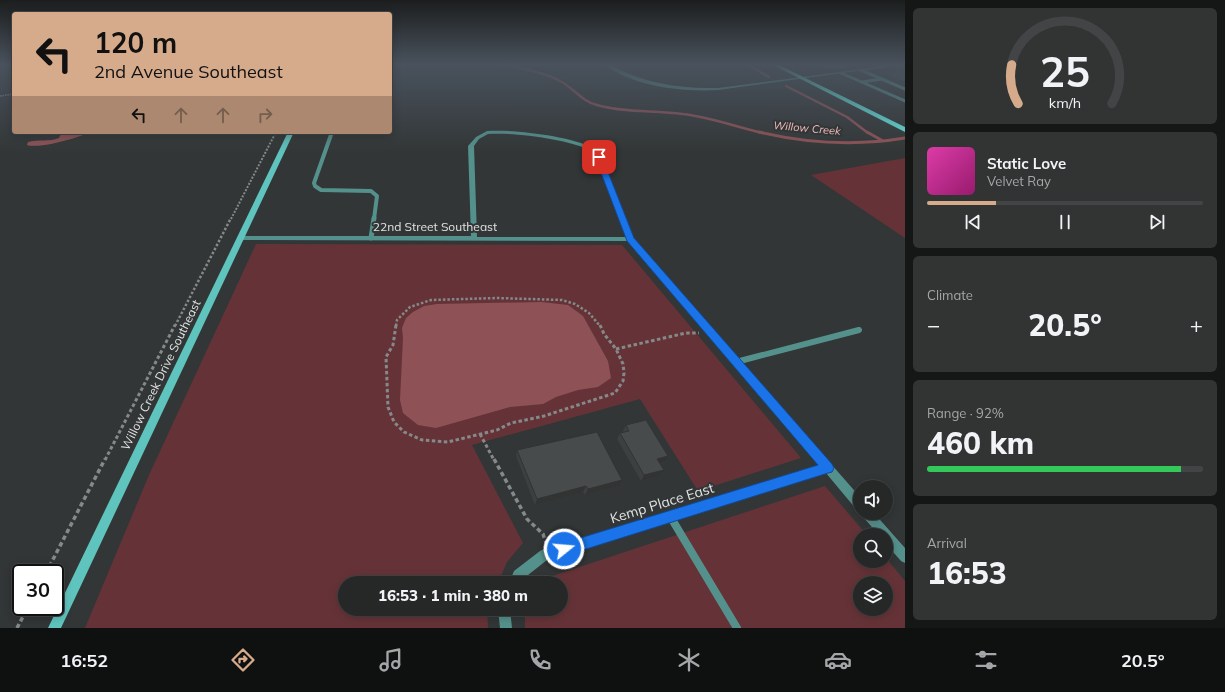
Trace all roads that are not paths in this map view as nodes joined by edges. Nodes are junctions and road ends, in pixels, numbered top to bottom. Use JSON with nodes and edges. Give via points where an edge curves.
{"nodes":[{"id":1,"x":834,"y":94,"type":"edge"},
{"id":2,"x":889,"y":94,"type":"edge"},
{"id":3,"x":905,"y":101,"type":"edge"},
{"id":4,"x":905,"y":130,"type":"edge"},
{"id":5,"x":290,"y":134,"type":"edge"},
{"id":6,"x":331,"y":134,"type":"edge"},
{"id":7,"x":240,"y":238,"type":"junction"},
{"id":8,"x":370,"y":238,"type":"junction"},
{"id":9,"x":474,"y":238,"type":"junction"},
{"id":10,"x":630,"y":239,"type":"junction"},
{"id":11,"x":859,"y":330,"type":"dead end"},
{"id":12,"x":736,"y":362,"type":"junction"},
{"id":13,"x":828,"y":468,"type":"junction"},
{"id":14,"x":853,"y":497,"type":"edge"},
{"id":15,"x":670,"y":516,"type":"junction"},
{"id":16,"x":873,"y":520,"type":"edge"},
{"id":17,"x":905,"y":556,"type":"edge"},
{"id":18,"x":518,"y":576,"type":"edge"},
{"id":19,"x":505,"y":616,"type":"edge"},
{"id":20,"x":54,"y":628,"type":"edge"},
{"id":21,"x":506,"y":628,"type":"edge"},
{"id":22,"x":737,"y":628,"type":"edge"}],
"edges":[{"from":1,"to":4,"type":"main road"},
{"from":2,"to":3,"type":"lane"},
{"from":5,"to":7,"type":"main road","name":"Willow Creek Drive Southeast"},
{"from":6,"to":8,"type":"lane","via":[[315,186],[322,190],[375,193],[377,196]]},
{"from":7,"to":8,"type":"street","name":"22nd Street Southeast"},
{"from":7,"to":20,"type":"main road","name":"Willow Creek Drive Southeast"},
{"from":8,"to":9,"type":"street","name":"22nd Street Southeast"},
{"from":9,"to":10,"type":"street","name":"22nd Street Southeast"},
{"from":9,"to":10,"type":"street","via":[[471,146],[475,139],[497,131],[572,142],[594,152],[599,157]]},
{"from":10,"to":12,"type":"street"},
{"from":11,"to":12,"type":"lane"},
{"from":12,"to":13,"type":"street"},
{"from":13,"to":14,"type":"street"},
{"from":13,"to":15,"type":"street","name":"Kemp Place East"},
{"from":15,"to":18,"type":"street","name":"Kemp Place East","via":[[544,555]]},
{"from":15,"to":22,"type":"lane"},
{"from":16,"to":17,"type":"street"},
{"from":19,"to":21,"type":"street"}]}
